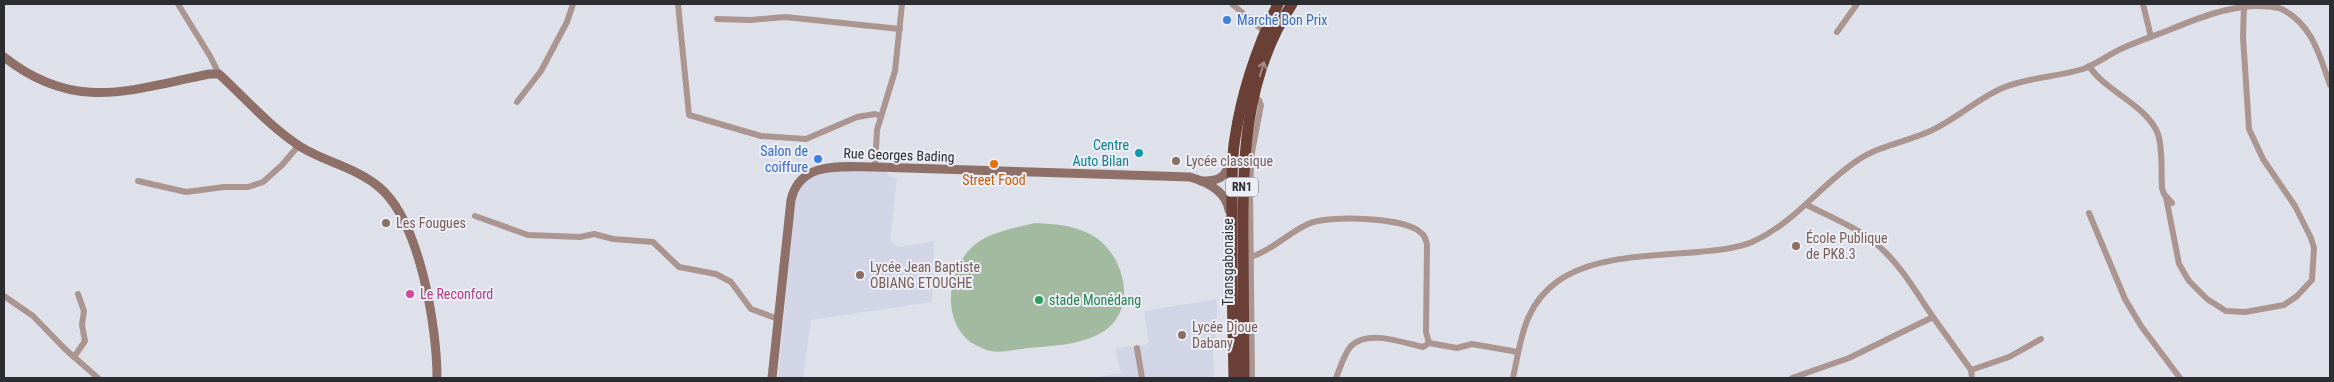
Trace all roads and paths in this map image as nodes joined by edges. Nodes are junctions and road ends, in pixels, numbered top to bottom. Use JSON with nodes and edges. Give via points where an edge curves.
{"nodes":[{"id":1,"x":178,"y":4,"type":"edge"},
{"id":2,"x":573,"y":4,"type":"edge"},
{"id":3,"x":678,"y":4,"type":"edge"},
{"id":4,"x":902,"y":4,"type":"edge"},
{"id":5,"x":1232,"y":4,"type":"edge"},
{"id":6,"x":1278,"y":4,"type":"edge"},
{"id":7,"x":1292,"y":4,"type":"edge"},
{"id":8,"x":1857,"y":4,"type":"edge"},
{"id":9,"x":2143,"y":4,"type":"edge"},
{"id":10,"x":2244,"y":5,"type":"edge"},
{"id":11,"x":717,"y":19,"type":"dead end"},
{"id":12,"x":900,"y":29,"type":"junction"},
{"id":13,"x":1265,"y":32,"type":"junction"},
{"id":14,"x":1837,"y":32,"type":"dead end"},
{"id":15,"x":2151,"y":37,"type":"junction"},
{"id":16,"x":4,"y":57,"type":"edge"},
{"id":17,"x":2089,"y":66,"type":"junction"},
{"id":18,"x":219,"y":74,"type":"junction"},
{"id":19,"x":2330,"y":85,"type":"edge"},
{"id":20,"x":1254,"y":98,"type":"junction"},
{"id":21,"x":518,"y":102,"type":"dead end"},
{"id":22,"x":881,"y":116,"type":"junction"},
{"id":23,"x":1235,"y":139,"type":"junction"},
{"id":24,"x":299,"y":145,"type":"junction"},
{"id":25,"x":875,"y":167,"type":"junction"},
{"id":26,"x":138,"y":181,"type":"dead end"},
{"id":27,"x":1201,"y":181,"type":"junction"},
{"id":28,"x":2166,"y":197,"type":"junction"},
{"id":29,"x":2172,"y":203,"type":"dead end"},
{"id":30,"x":1807,"y":205,"type":"junction"},
{"id":31,"x":2090,"y":213,"type":"dead end"},
{"id":32,"x":475,"y":216,"type":"dead end"},
{"id":33,"x":1231,"y":233,"type":"junction"},
{"id":34,"x":1252,"y":257,"type":"junction"},
{"id":35,"x":78,"y":294,"type":"dead end"},
{"id":36,"x":4,"y":296,"type":"edge"},
{"id":37,"x":1933,"y":317,"type":"junction"},
{"id":38,"x":778,"y":319,"type":"junction"},
{"id":39,"x":1248,"y":321,"type":"junction"},
{"id":40,"x":2041,"y":339,"type":"dead end"},
{"id":41,"x":1429,"y":343,"type":"junction"},
{"id":42,"x":1137,"y":348,"type":"dead end"},
{"id":43,"x":1518,"y":352,"type":"junction"},
{"id":44,"x":74,"y":358,"type":"junction"},
{"id":45,"x":1971,"y":370,"type":"junction"},
{"id":46,"x":98,"y":378,"type":"edge"},
{"id":47,"x":437,"y":378,"type":"edge"},
{"id":48,"x":772,"y":378,"type":"edge"},
{"id":49,"x":1142,"y":378,"type":"edge"},
{"id":50,"x":1234,"y":378,"type":"edge"},
{"id":51,"x":1244,"y":378,"type":"edge"},
{"id":52,"x":1252,"y":378,"type":"edge"},
{"id":53,"x":1336,"y":378,"type":"edge"},
{"id":54,"x":1514,"y":378,"type":"edge"},
{"id":55,"x":1792,"y":378,"type":"edge"},
{"id":56,"x":1972,"y":378,"type":"edge"},
{"id":57,"x":2180,"y":378,"type":"edge"}],
"edges":[{"from":1,"to":18,"type":"street"},
{"from":2,"to":21,"type":"street","via":[[541,71]]},
{"from":3,"to":22,"type":"street","via":[[689,115],[761,136],[806,139],[858,117]]},
{"from":4,"to":12,"type":"street"},
{"from":5,"to":13,"type":"street"},
{"from":6,"to":13,"type":"highway","name":"Transgabonaise","number":"RN1"},
{"from":20,"to":7,"type":"highway","name":"Transgabonaise","number":"RN1","one_way":true,"via":[[1272,41]]},
{"from":8,"to":14,"type":"street"},
{"from":9,"to":15,"type":"street"},
{"from":10,"to":15,"type":"street","via":[[2215,11]]},
{"from":10,"to":19,"type":"street","via":[[2280,8],[2300,22],[2316,45]]},
{"from":10,"to":28,"type":"street","via":[[2249,129],[2263,159],[2295,206],[2311,238],[2314,248],[2312,280],[2284,306],[2245,312],[2226,311],[2207,299],[2189,281],[2179,264]]},
{"from":11,"to":12,"type":"street","via":[[785,17]]},
{"from":12,"to":22,"type":"street","via":[[895,71]]},
{"from":13,"to":23,"type":"highway","name":"Transgabonaise","number":"RN1","via":[[1244,93]]},
{"from":15,"to":17,"type":"street"},
{"from":16,"to":18,"type":"street","via":[[30,75],[72,91],[92,93],[132,91]]},
{"from":17,"to":28,"type":"street","via":[[2104,85],[2138,108],[2152,124],[2160,143],[2162,188]]},
{"from":17,"to":30,"type":"street","via":[[1993,92],[1928,132],[1859,159]]},
{"from":18,"to":24,"type":"street"},
{"from":20,"to":34,"type":"street","via":[[1261,105],[1250,169]]},
{"from":20,"to":39,"type":"highway","name":"Transgabonaise","number":"RN1","via":[[1243,167]]},
{"from":22,"to":25,"type":"street","via":[[876,137]]},
{"from":23,"to":27,"type":"street","via":[[1226,174],[1215,180]]},
{"from":23,"to":33,"type":"highway","name":"Transgabonaise","number":"RN1"},
{"from":24,"to":26,"type":"street","via":[[263,182],[248,187],[224,186],[186,192]]},
{"from":24,"to":47,"type":"street","via":[[366,178],[383,191],[397,210],[413,246],[426,292],[436,341]]},
{"from":25,"to":27,"type":"street","name":"Rue Georges Bading","via":[[1186,177]]},
{"from":25,"to":38,"type":"street","name":"Rue Georges Bading","via":[[821,168],[797,184],[791,200]]},
{"from":27,"to":33,"type":"street","via":[[1225,197]]},
{"from":28,"to":29,"type":"street"},
{"from":30,"to":37,"type":"street","via":[[1877,244]]},
{"from":30,"to":43,"type":"street","via":[[1779,228],[1748,243],[1717,250],[1643,256],[1575,271],[1556,283],[1539,301],[1523,328]]},
{"from":31,"to":57,"type":"street","via":[[2125,299]]},
{"from":32,"to":38,"type":"street","via":[[528,235],[580,238],[594,234],[653,242],[679,267],[716,274],[731,282],[751,309]]},
{"from":33,"to":50,"type":"highway","name":"Transgabonaise","number":"RN1"},
{"from":34,"to":39,"type":"street"},
{"from":34,"to":41,"type":"street","via":[[1319,220],[1371,219],[1419,230],[1427,245],[1426,332]]},
{"from":35,"to":44,"type":"street","via":[[84,311],[85,340]]},
{"from":36,"to":44,"type":"street","via":[[33,316]]},
{"from":37,"to":45,"type":"street"},
{"from":37,"to":55,"type":"street","via":[[1849,358]]},
{"from":38,"to":48,"type":"street","name":"Rue Georges Bading"},
{"from":39,"to":51,"type":"highway","name":"Transgabonaise","number":"RN1"},
{"from":39,"to":52,"type":"street"},
{"from":40,"to":45,"type":"street","via":[[2010,357]]},
{"from":41,"to":43,"type":"street","via":[[1457,348],[1472,344]]},
{"from":41,"to":53,"type":"street","via":[[1424,347],[1376,337],[1360,340],[1351,347]]},
{"from":42,"to":49,"type":"street"},
{"from":43,"to":54,"type":"street"},
{"from":44,"to":46,"type":"street"},
{"from":45,"to":56,"type":"street"}]}
